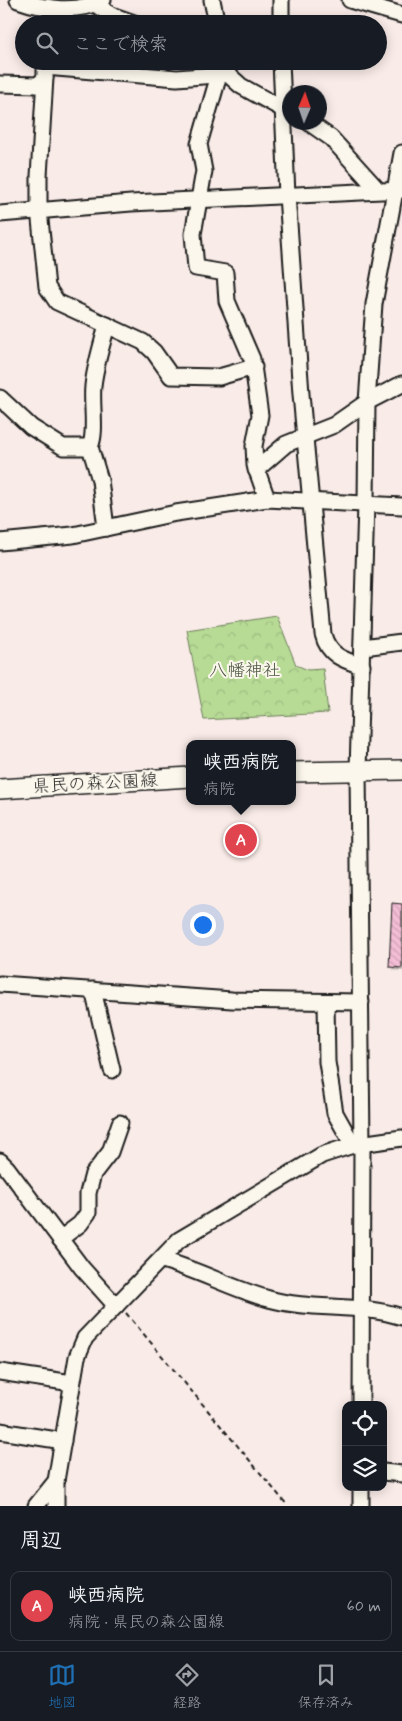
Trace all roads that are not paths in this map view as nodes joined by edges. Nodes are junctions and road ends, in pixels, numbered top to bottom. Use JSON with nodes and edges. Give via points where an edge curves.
{"nodes":[{"id":1,"x":18,"y":0,"type":"edge"},
{"id":2,"x":212,"y":0,"type":"edge"},
{"id":3,"x":281,"y":0,"type":"edge"},
{"id":4,"x":350,"y":0,"type":"edge"},
{"id":5,"x":99,"y":2,"type":"edge"},
{"id":6,"x":48,"y":7,"type":"junction"},
{"id":7,"x":48,"y":15,"type":"edge"},
{"id":8,"x":111,"y":15,"type":"edge"},
{"id":9,"x":215,"y":15,"type":"edge"},
{"id":10,"x":281,"y":15,"type":"edge"},
{"id":11,"x":402,"y":15,"type":"edge"},
{"id":12,"x":45,"y":70,"type":"edge"},
{"id":13,"x":45,"y":70,"type":"edge"},
{"id":14,"x":60,"y":70,"type":"edge"},
{"id":15,"x":211,"y":70,"type":"edge"},
{"id":16,"x":219,"y":70,"type":"edge"},
{"id":17,"x":222,"y":70,"type":"edge"},
{"id":18,"x":283,"y":70,"type":"edge"},
{"id":19,"x":0,"y":84,"type":"edge"},
{"id":20,"x":284,"y":85,"type":"edge"},
{"id":21,"x":282,"y":109,"type":"edge"},
{"id":22,"x":286,"y":130,"type":"edge"},
{"id":23,"x":320,"y":130,"type":"edge"},
{"id":24,"x":402,"y":154,"type":"edge"},
{"id":25,"x":378,"y":190,"type":"junction"},
{"id":26,"x":286,"y":195,"type":"junction"},
{"id":27,"x":398,"y":197,"type":"edge"},
{"id":28,"x":198,"y":200,"type":"junction"},
{"id":29,"x":39,"y":210,"type":"junction"},
{"id":30,"x":0,"y":214,"type":"edge"},
{"id":31,"x":107,"y":325,"type":"junction"},
{"id":32,"x":254,"y":367,"type":"junction"},
{"id":33,"x":402,"y":384,"type":"edge"},
{"id":34,"x":0,"y":398,"type":"edge"},
{"id":35,"x":367,"y":402,"type":"junction"},
{"id":36,"x":305,"y":437,"type":"junction"},
{"id":37,"x":90,"y":447,"type":"junction"},
{"id":38,"x":256,"y":470,"type":"junction"},
{"id":39,"x":267,"y":499,"type":"junction"},
{"id":40,"x":310,"y":500,"type":"junction"},
{"id":41,"x":366,"y":504,"type":"junction"},
{"id":42,"x":402,"y":506,"type":"edge"},
{"id":43,"x":106,"y":528,"type":"junction"},
{"id":44,"x":0,"y":542,"type":"edge"},
{"id":45,"x":402,"y":642,"type":"edge"},
{"id":46,"x":363,"y":648,"type":"junction"},
{"id":47,"x":362,"y":666,"type":"junction"},
{"id":48,"x":358,"y":770,"type":"junction"},
{"id":49,"x":402,"y":770,"type":"edge"},
{"id":50,"x":296,"y":772,"type":"edge"},
{"id":51,"x":186,"y":777,"type":"edge"},
{"id":52,"x":0,"y":789,"type":"edge"},
{"id":53,"x":0,"y":984,"type":"edge"},
{"id":54,"x":93,"y":990,"type":"junction"},
{"id":55,"x":326,"y":1002,"type":"junction"},
{"id":56,"x":361,"y":1002,"type":"junction"},
{"id":57,"x":112,"y":1070,"type":"dead end"},
{"id":58,"x":120,"y":1123,"type":"dead end"},
{"id":59,"x":402,"y":1138,"type":"edge"},
{"id":60,"x":358,"y":1145,"type":"junction"},
{"id":61,"x":0,"y":1162,"type":"edge"},
{"id":62,"x":60,"y":1239,"type":"junction"},
{"id":63,"x":162,"y":1260,"type":"junction"},
{"id":64,"x":117,"y":1304,"type":"junction"},
{"id":65,"x":362,"y":1310,"type":"junction"},
{"id":66,"x":402,"y":1317,"type":"edge"},
{"id":67,"x":0,"y":1372,"type":"edge"},
{"id":68,"x":72,"y":1383,"type":"junction"},
{"id":69,"x":361,"y":1401,"type":"edge"},
{"id":70,"x":0,"y":1431,"type":"edge"},
{"id":71,"x":63,"y":1441,"type":"junction"},
{"id":72,"x":387,"y":1472,"type":"edge"},
{"id":73,"x":402,"y":1474,"type":"edge"},
{"id":74,"x":56,"y":1481,"type":"junction"},
{"id":75,"x":361,"y":1491,"type":"edge"},
{"id":76,"x":36,"y":1506,"type":"edge"},
{"id":77,"x":56,"y":1506,"type":"edge"},
{"id":78,"x":361,"y":1506,"type":"edge"}],
"edges":[{"from":1,"to":6,"type":"street"},
{"from":2,"to":9,"type":"street"},
{"from":3,"to":10,"type":"street"},
{"from":4,"to":11,"type":"street"},
{"from":5,"to":6,"type":"street","via":[[78,8]]},
{"from":5,"to":8,"type":"street"},
{"from":6,"to":7,"type":"street"},
{"from":12,"to":19,"type":"street","via":[[38,85]]},
{"from":13,"to":29,"type":"street"},
{"from":14,"to":15,"type":"street","via":[[177,78]]},
{"from":16,"to":28,"type":"street","via":[[199,144],[204,171]]},
{"from":17,"to":21,"type":"street","via":[[241,86]]},
{"from":18,"to":20,"type":"street"},
{"from":22,"to":26,"type":"street"},
{"from":23,"to":25,"type":"street","via":[[331,138]]},
{"from":24,"to":27,"type":"street"},
{"from":25,"to":26,"type":"street"},
{"from":25,"to":27,"type":"street"},
{"from":26,"to":28,"type":"street"},
{"from":26,"to":36,"type":"street"},
{"from":27,"to":35,"type":"street","via":[[374,304]]},
{"from":28,"to":29,"type":"street"},
{"from":28,"to":32,"type":"street","via":[[193,234],[196,268],[225,273],[227,301]]},
{"from":29,"to":30,"type":"street"},
{"from":29,"to":31,"type":"street","via":[[47,287],[57,302]]},
{"from":31,"to":32,"type":"street","via":[[143,342],[171,376],[219,376]]},
{"from":31,"to":37,"type":"street","via":[[94,383],[94,437]]},
{"from":32,"to":38,"type":"street","via":[[260,415],[254,446]]},
{"from":33,"to":35,"type":"street"},
{"from":34,"to":37,"type":"street","via":[[31,427],[63,447]]},
{"from":35,"to":36,"type":"street","via":[[334,424]]},
{"from":35,"to":41,"type":"street"},
{"from":36,"to":38,"type":"street","via":[[286,444]]},
{"from":36,"to":40,"type":"street"},
{"from":37,"to":43,"type":"street","via":[[100,480]]},
{"from":38,"to":39,"type":"street"},
{"from":39,"to":40,"type":"street"},
{"from":39,"to":43,"type":"street"},
{"from":40,"to":41,"type":"street"},
{"from":40,"to":47,"type":"street","via":[[326,645],[341,659]]},
{"from":41,"to":42,"type":"street"},
{"from":41,"to":46,"type":"street"},
{"from":43,"to":44,"type":"street","via":[[73,536]]},
{"from":45,"to":46,"type":"street"},
{"from":46,"to":47,"type":"street"},
{"from":47,"to":48,"type":"street"},
{"from":48,"to":49,"type":"main road"},
{"from":48,"to":50,"type":"main road"},
{"from":48,"to":56,"type":"street"},
{"from":51,"to":52,"type":"main road","name":"県民の森公園線"},
{"from":53,"to":54,"type":"street"},
{"from":54,"to":55,"type":"street","via":[[232,1000]]},
{"from":54,"to":57,"type":"street"},
{"from":55,"to":56,"type":"street"},
{"from":55,"to":60,"type":"street","via":[[327,1062],[335,1113]]},
{"from":56,"to":60,"type":"street"},
{"from":58,"to":62,"type":"street","via":[[110,1152],[93,1174],[88,1193],[88,1213],[80,1224]]},
{"from":59,"to":60,"type":"street"},
{"from":60,"to":63,"type":"street","via":[[322,1155],[179,1240]]},
{"from":60,"to":65,"type":"street"},
{"from":61,"to":62,"type":"street"},
{"from":62,"to":64,"type":"street","via":[[82,1268]]},
{"from":63,"to":64,"type":"street"},
{"from":63,"to":65,"type":"street","via":[[271,1300]]},
{"from":64,"to":68,"type":"street","via":[[85,1338]]},
{"from":65,"to":66,"type":"street"},
{"from":65,"to":69,"type":"street"},
{"from":67,"to":68,"type":"street"},
{"from":68,"to":71,"type":"street"},
{"from":70,"to":71,"type":"street"},
{"from":71,"to":74,"type":"street"},
{"from":72,"to":73,"type":"street"},
{"from":74,"to":76,"type":"street"},
{"from":74,"to":77,"type":"street"},
{"from":75,"to":78,"type":"street"}]}
